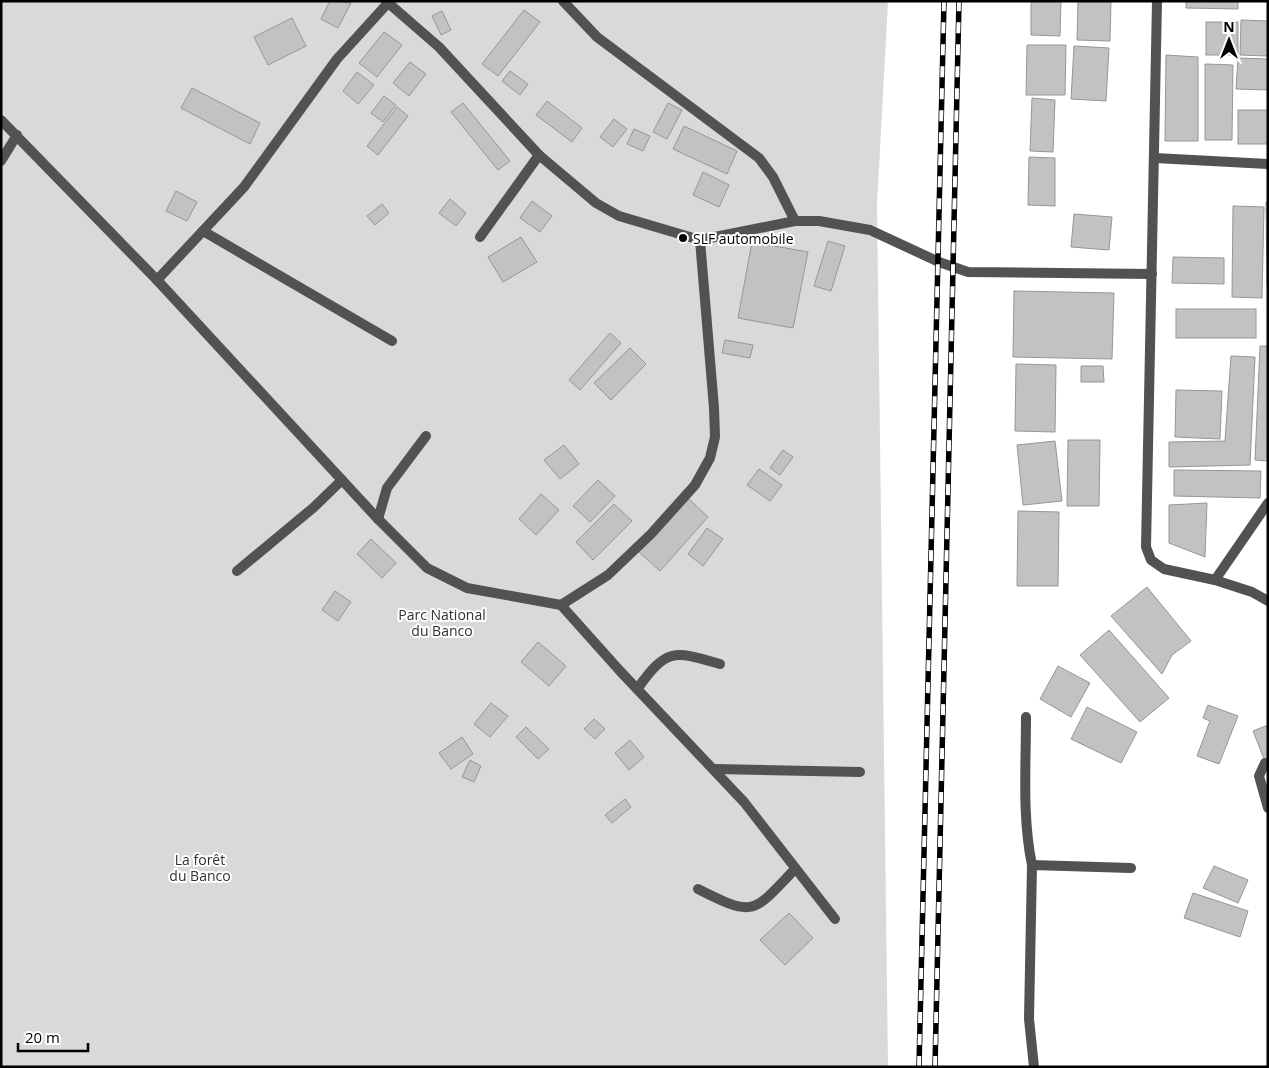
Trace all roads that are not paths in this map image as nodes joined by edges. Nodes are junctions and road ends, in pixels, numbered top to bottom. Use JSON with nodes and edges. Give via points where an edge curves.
{"nodes":[{"id":1,"x":563,"y":1,"type":"edge"},
{"id":2,"x":1157,"y":1,"type":"edge"},
{"id":3,"x":387,"y":2,"type":"edge"},
{"id":4,"x":1,"y":120,"type":"edge"},
{"id":5,"x":16,"y":135,"type":"junction"},
{"id":6,"x":539,"y":155,"type":"junction"},
{"id":7,"x":1155,"y":158,"type":"junction"},
{"id":8,"x":1,"y":160,"type":"edge"},
{"id":9,"x":1268,"y":164,"type":"edge"},
{"id":10,"x":795,"y":221,"type":"junction"},
{"id":11,"x":203,"y":231,"type":"junction"},
{"id":12,"x":480,"y":236,"type":"dead end"},
{"id":13,"x":700,"y":240,"type":"junction"},
{"id":14,"x":1152,"y":274,"type":"junction"},
{"id":15,"x":157,"y":280,"type":"junction"},
{"id":16,"x":392,"y":341,"type":"dead end"},
{"id":17,"x":426,"y":436,"type":"dead end"},
{"id":18,"x":342,"y":480,"type":"junction"},
{"id":19,"x":1268,"y":503,"type":"edge"},
{"id":20,"x":378,"y":519,"type":"junction"},
{"id":21,"x":237,"y":572,"type":"dead end"},
{"id":22,"x":1216,"y":580,"type":"junction"},
{"id":23,"x":1268,"y":601,"type":"edge"},
{"id":24,"x":561,"y":605,"type":"junction"},
{"id":25,"x":720,"y":664,"type":"dead end"},
{"id":26,"x":638,"y":688,"type":"junction"},
{"id":27,"x":1026,"y":717,"type":"dead end"},
{"id":28,"x":1266,"y":763,"type":"dead end"},
{"id":29,"x":715,"y":769,"type":"junction"},
{"id":30,"x":860,"y":772,"type":"dead end"},
{"id":31,"x":1268,"y":808,"type":"edge"},
{"id":32,"x":1032,"y":865,"type":"junction"},
{"id":33,"x":1131,"y":868,"type":"dead end"},
{"id":34,"x":795,"y":869,"type":"junction"},
{"id":35,"x":698,"y":889,"type":"dead end"},
{"id":36,"x":835,"y":919,"type":"dead end"},
{"id":37,"x":1034,"y":1067,"type":"edge"}],
"edges":[{"from":1,"to":10,"type":"street","via":[[597,36],[759,158],[773,176]]},
{"from":2,"to":7,"type":"street"},
{"from":3,"to":6,"type":"street","via":[[440,47]]},
{"from":3,"to":11,"type":"street","via":[[337,59],[244,187]]},
{"from":4,"to":5,"type":"street"},
{"from":5,"to":8,"type":"street"},
{"from":5,"to":15,"type":"street"},
{"from":6,"to":12,"type":"street"},
{"from":6,"to":13,"type":"street","via":[[596,203],[619,216]]},
{"from":7,"to":9,"type":"street"},
{"from":7,"to":14,"type":"street"},
{"from":10,"to":13,"type":"street"},
{"from":10,"to":14,"type":"street","via":[[818,221],[870,230],[968,272]]},
{"from":11,"to":15,"type":"street"},
{"from":11,"to":16,"type":"street"},
{"from":13,"to":24,"type":"street","via":[[714,408],[715,437],[710,458],[695,485],[651,534],[608,575]]},
{"from":14,"to":22,"type":"street","via":[[1146,547],[1151,560],[1164,569]]},
{"from":15,"to":18,"type":"street"},
{"from":17,"to":20,"type":"street","via":[[388,488]]},
{"from":18,"to":20,"type":"street"},
{"from":18,"to":21,"type":"street"},
{"from":19,"to":22,"type":"street"},
{"from":20,"to":24,"type":"street","via":[[427,568],[467,588]]},
{"from":22,"to":23,"type":"street"},
{"from":24,"to":26,"type":"street"},
{"from":25,"to":26,"type":"street","via":[[689,655],[662,658]]},
{"from":26,"to":29,"type":"street"},
{"from":27,"to":32,"type":"street","via":[[1026,815]]},
{"from":28,"to":31,"type":"street","via":[[1259,776]]},
{"from":29,"to":30,"type":"street"},
{"from":29,"to":34,"type":"street"},
{"from":32,"to":33,"type":"street"},
{"from":32,"to":37,"type":"street","via":[[1029,1019]]},
{"from":34,"to":35,"type":"street","via":[[761,904],[749,908],[732,906]]},
{"from":34,"to":36,"type":"street"}]}
